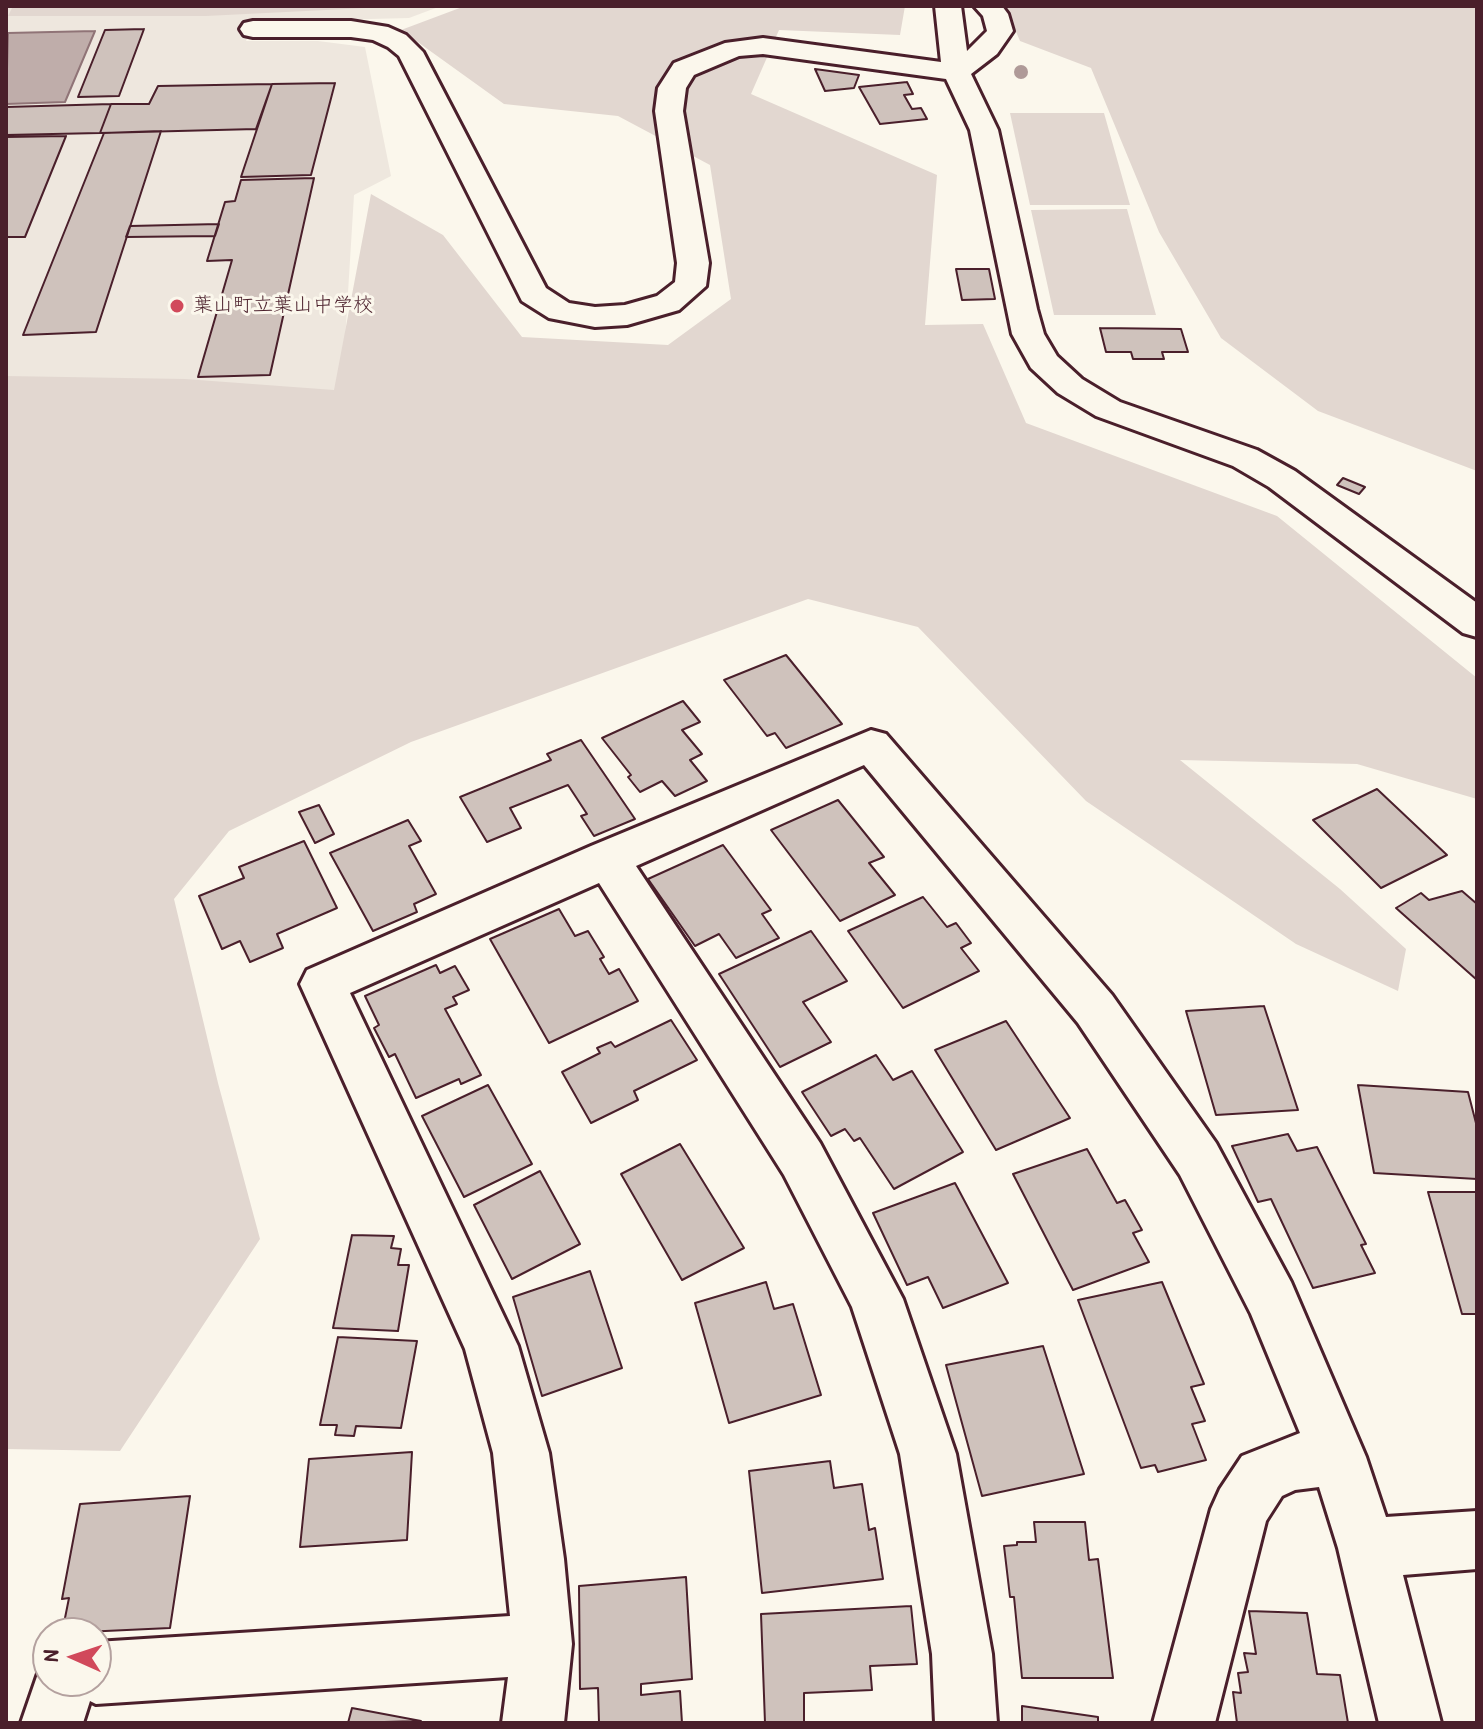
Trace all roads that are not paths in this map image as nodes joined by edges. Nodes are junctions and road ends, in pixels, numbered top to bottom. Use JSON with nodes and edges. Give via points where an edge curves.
{"nodes":[{"id":1,"x":948,"y":6,"type":"edge"},
{"id":2,"x":987,"y":6,"type":"edge"},
{"id":3,"x":253,"y":29,"type":"dead end"},
{"id":4,"x":956,"y":72,"type":"junction"},
{"id":5,"x":1477,"y":623,"type":"edge"},
{"id":6,"x":607,"y":858,"type":"junction"},
{"id":7,"x":1338,"y":1457,"type":"junction"},
{"id":8,"x":1477,"y":1540,"type":"edge"},
{"id":9,"x":1367,"y":1548,"type":"junction"},
{"id":10,"x":542,"y":1644,"type":"junction"},
{"id":11,"x":112,"y":1672,"type":"edge"},
{"id":12,"x":60,"y":1697,"type":"edge"},
{"id":13,"x":52,"y":1723,"type":"edge"},
{"id":14,"x":533,"y":1723,"type":"edge"},
{"id":15,"x":966,"y":1723,"type":"edge"},
{"id":16,"x":1184,"y":1723,"type":"edge"},
{"id":17,"x":1410,"y":1723,"type":"edge"}],
"edges":[{"from":1,"to":4,"type":"street"},
{"from":2,"to":4,"type":"street","via":[[1000,31],[988,48]]},
{"from":3,"to":4,"type":"street","via":[[351,29],[397,41],[410,52],[533,294],[560,311],[595,317],[627,315],[668,303],[690,286],[693,263],[669,111],[672,88],[684,69],[734,49],[763,46]]},
{"from":4,"to":5,"type":"street","via":[[984,130],[1021,309],[1043,361],[1070,386],[1108,409],[1245,458],[1282,479]]},
{"from":6,"to":7,"type":"street","via":[[871,745],[1095,1009],[1198,1159],[1272,1300]]},
{"from":6,"to":10,"type":"street","via":[[323,984],[491,1346],[521,1453]]},
{"from":6,"to":15,"type":"street","via":[[802,1159],[876,1299],[928,1454],[962,1654]]},
{"from":7,"to":9,"type":"street"},
{"from":7,"to":16,"type":"street","via":[[1291,1462],[1262,1476],[1240,1509]]},
{"from":8,"to":9,"type":"street"},
{"from":9,"to":17,"type":"street"},
{"from":10,"to":11,"type":"street"},
{"from":10,"to":14,"type":"street"},
{"from":12,"to":13,"type":"street"}]}
